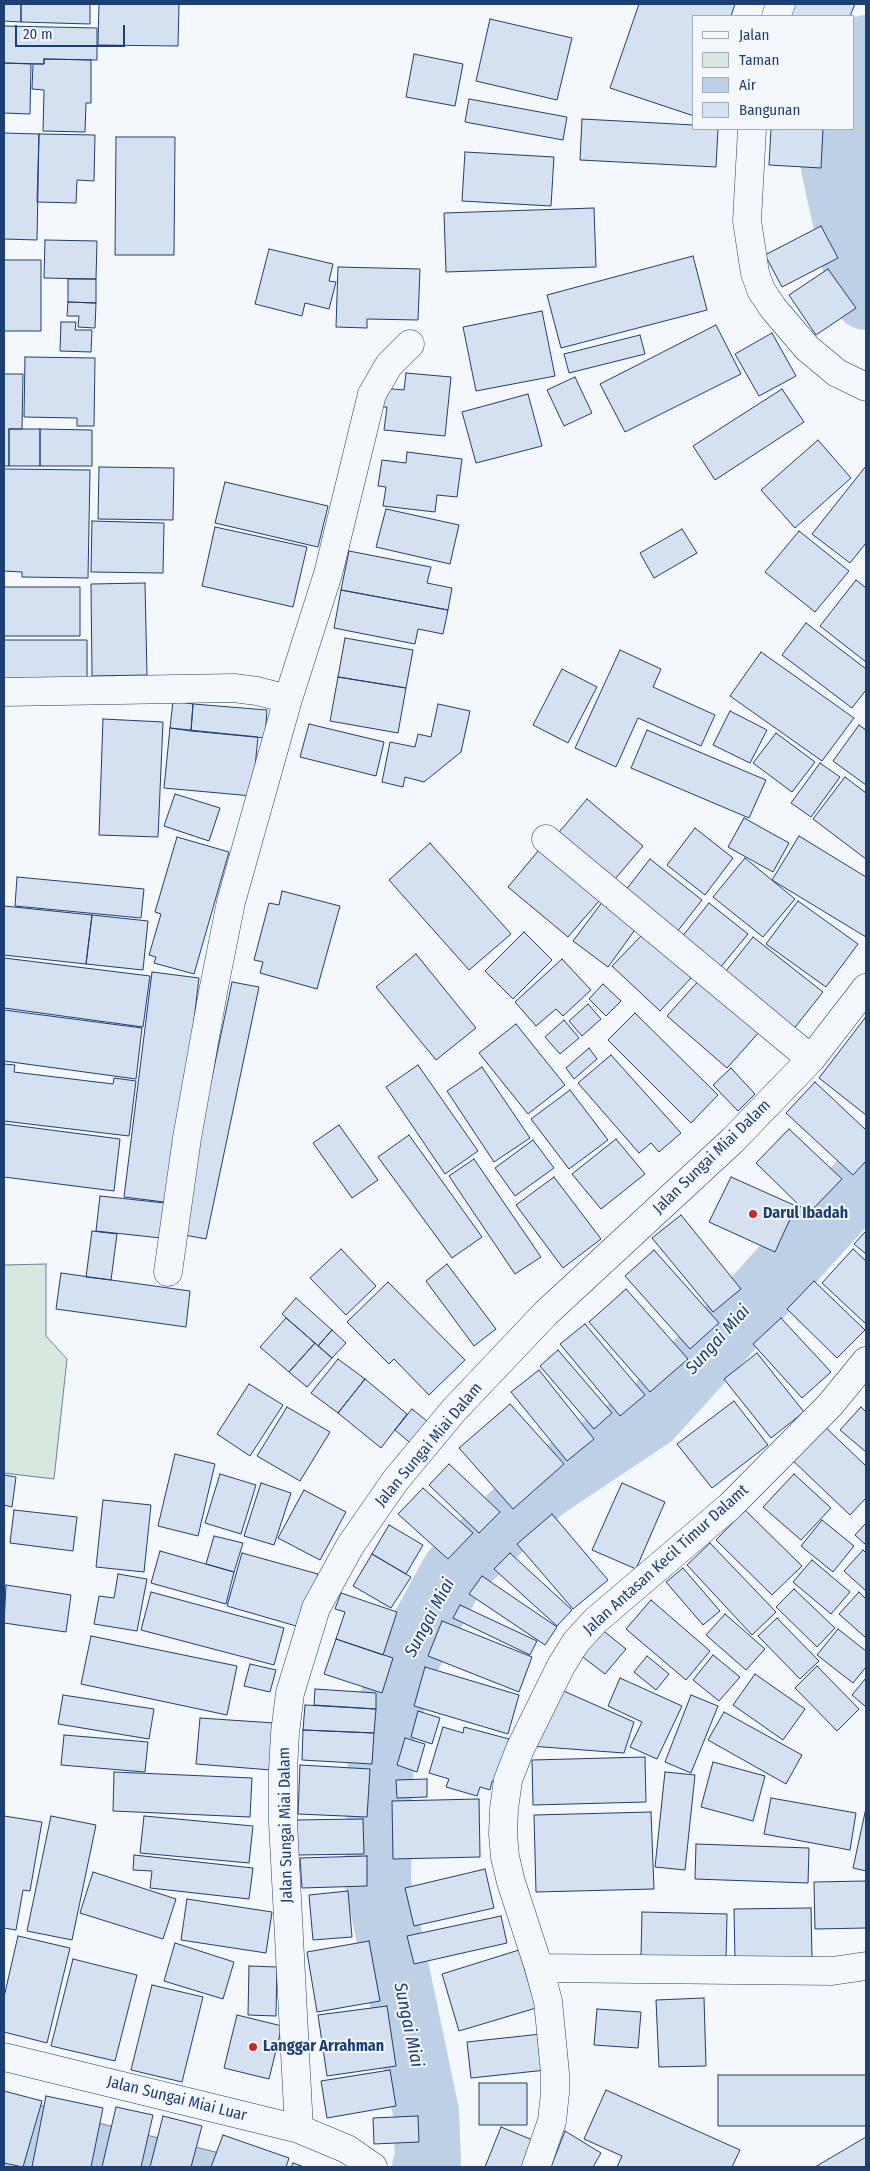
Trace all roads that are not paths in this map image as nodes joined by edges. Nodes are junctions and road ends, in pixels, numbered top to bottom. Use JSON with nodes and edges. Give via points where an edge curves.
{"nodes":[{"id":1,"x":752,"y":130,"type":"edge"},
{"id":2,"x":410,"y":344,"type":"dead end"},
{"id":3,"x":866,"y":387,"type":"edge"},
{"id":4,"x":4,"y":692,"type":"edge"},
{"id":5,"x":288,"y":699,"type":"junction"},
{"id":6,"x":546,"y":838,"type":"dead end"},
{"id":7,"x":866,"y":988,"type":"edge"},
{"id":8,"x":811,"y":1059,"type":"junction"},
{"id":9,"x":168,"y":1272,"type":"dead end"},
{"id":10,"x":866,"y":1361,"type":"edge"},
{"id":11,"x":866,"y":1966,"type":"edge"},
{"id":12,"x":539,"y":1968,"type":"junction"},
{"id":13,"x":4,"y":2057,"type":"edge"},
{"id":14,"x":299,"y":2128,"type":"junction"},
{"id":15,"x":373,"y":2167,"type":"edge"},
{"id":16,"x":536,"y":2167,"type":"edge"}],
"edges":[{"from":1,"to":3,"type":"street","via":[[747,221],[761,290],[807,348],[837,373]]},
{"from":2,"to":5,"type":"street","via":[[389,365],[372,394],[328,574]]},
{"from":4,"to":5,"type":"street","via":[[234,688]]},
{"from":5,"to":9,"type":"street","via":[[229,911],[189,1128]]},
{"from":6,"to":8,"type":"street"},
{"from":7,"to":8,"type":"street","name":"Jalan Sungai Miai Dalam"},
{"from":8,"to":14,"type":"street","name":"Jalan Sungai Miai Dalam","via":[[733,1140],[546,1313],[454,1410],[395,1481],[350,1546],[316,1608],[290,1693],[283,1771]]},
{"from":10,"to":12,"type":"street","name":"Jalan Antasan Kecil Timur Dalamt","via":[[830,1406],[730,1506],[595,1622],[576,1642],[561,1666],[520,1749],[508,1780],[504,1809],[503,1834],[509,1874]]},
{"from":11,"to":12,"type":"street","via":[[832,1971]]},
{"from":12,"to":16,"type":"street","name":"Jalan Antasan Kecil Timur Dalamt","via":[[548,2002],[555,2093],[552,2121]]},
{"from":13,"to":14,"type":"street","name":"Jalan Sungai Miai Luar"},
{"from":14,"to":15,"type":"street","name":"Jalan Sungai Miai Luar","via":[[347,2149]]}]}
